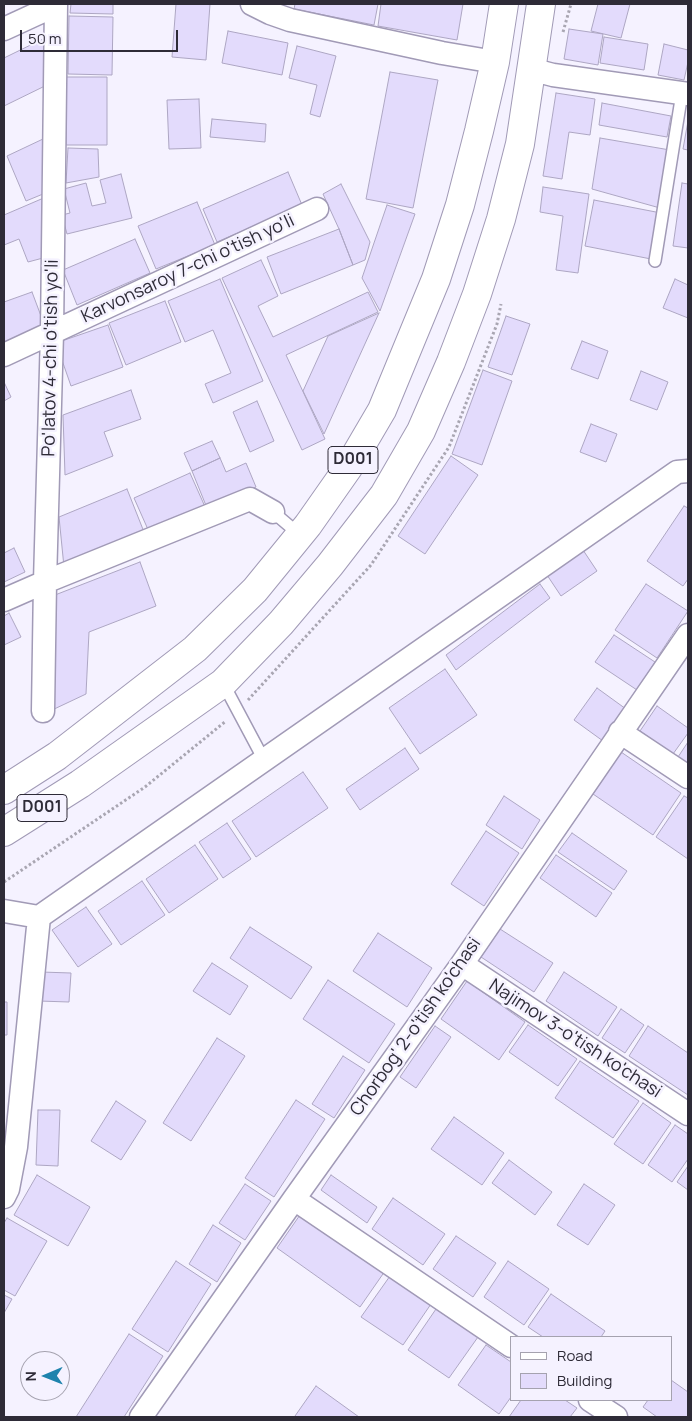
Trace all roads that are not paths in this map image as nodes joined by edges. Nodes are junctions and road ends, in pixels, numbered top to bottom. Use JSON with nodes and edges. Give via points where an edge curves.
{"nodes":[{"id":1,"x":56,"y":4,"type":"edge"},
{"id":2,"x":252,"y":4,"type":"edge"},
{"id":3,"x":504,"y":4,"type":"edge"},
{"id":4,"x":541,"y":4,"type":"edge"},
{"id":5,"x":4,"y":29,"type":"edge"},
{"id":6,"x":495,"y":62,"type":"junction"},
{"id":7,"x":530,"y":69,"type":"junction"},
{"id":8,"x":685,"y":94,"type":"edge"},
{"id":9,"x":317,"y":209,"type":"dead end"},
{"id":10,"x":655,"y":261,"type":"dead end"},
{"id":11,"x":52,"y":333,"type":"junction"},
{"id":12,"x":4,"y":354,"type":"edge"},
{"id":13,"x":688,"y":471,"type":"edge"},
{"id":14,"x":273,"y":512,"type":"joint"},
{"id":15,"x":300,"y":535,"type":"junction"},
{"id":16,"x":45,"y":582,"type":"junction"},
{"id":17,"x":4,"y":600,"type":"edge"},
{"id":18,"x":688,"y":635,"type":"edge"},
{"id":19,"x":223,"y":683,"type":"junction"},
{"id":20,"x":43,"y":711,"type":"dead end"},
{"id":21,"x":620,"y":732,"type":"junction"},
{"id":22,"x":264,"y":760,"type":"junction"},
{"id":23,"x":688,"y":777,"type":"edge"},
{"id":24,"x":4,"y":790,"type":"edge"},
{"id":25,"x":4,"y":832,"type":"edge"},
{"id":26,"x":4,"y":911,"type":"edge"},
{"id":27,"x":39,"y":917,"type":"junction"},
{"id":28,"x":462,"y":964,"type":"junction"},
{"id":29,"x":688,"y":1114,"type":"edge"},
{"id":30,"x":4,"y":1197,"type":"edge"},
{"id":31,"x":294,"y":1199,"type":"junction"},
{"id":32,"x":510,"y":1345,"type":"edge"},
{"id":33,"x":592,"y":1401,"type":"edge"},
{"id":34,"x":141,"y":1417,"type":"edge"},
{"id":35,"x":616,"y":1417,"type":"edge"}],
"edges":[{"from":1,"to":5,"type":"street"},
{"from":1,"to":11,"type":"street","name":"Po'latov 4-chi o'tish yo'li"},
{"from":2,"to":6,"type":"street","via":[[290,20]]},
{"from":3,"to":6,"type":"highway","number":"D001"},
{"from":4,"to":7,"type":"highway","number":"D001"},
{"from":6,"to":15,"type":"highway","number":"D001","via":[[460,205],[410,344],[382,410],[348,468]]},
{"from":7,"to":8,"type":"street"},
{"from":7,"to":19,"type":"highway","number":"D001","via":[[520,144],[501,219],[458,345],[421,431],[384,495],[330,565],[281,623]]},
{"from":8,"to":10,"type":"lane"},
{"from":9,"to":11,"type":"street","name":"Karvonsaroy 7-chi o'tish yo'li"},
{"from":11,"to":12,"type":"street","name":"Karvonsaroy 7-chi o'tish yo'li"},
{"from":11,"to":16,"type":"street","name":"Po'latov 4-chi o'tish yo'li"},
{"from":13,"to":22,"type":"street","via":[[677,472]]},
{"from":14,"to":15,"type":"lane"},
{"from":14,"to":16,"type":"street","via":[[250,499]]},
{"from":15,"to":24,"type":"highway","number":"D001","via":[[255,590],[195,648],[57,756]]},
{"from":16,"to":17,"type":"street"},
{"from":16,"to":20,"type":"street","name":"Po'latov 4-chi o'tish yo'li"},
{"from":18,"to":21,"type":"street","name":"Chorbog' 2-o'tish ko'chasi"},
{"from":19,"to":22,"type":"lane"},
{"from":19,"to":25,"type":"highway","number":"D001","via":[[80,784]]},
{"from":21,"to":23,"type":"street"},
{"from":21,"to":28,"type":"street","name":"Chorbog' 2-o'tish ko'chasi"},
{"from":22,"to":27,"type":"street"},
{"from":26,"to":27,"type":"street"},
{"from":27,"to":30,"type":"street","via":[[16,1147]]},
{"from":28,"to":29,"type":"street","name":"Najimov 3-o'tish ko'chasi"},
{"from":28,"to":31,"type":"street","name":"Chorbog' 2-o'tish ko'chasi"},
{"from":31,"to":32,"type":"street"},
{"from":31,"to":34,"type":"street","name":"Chorbog' 2-o'tish ko'chasi"},
{"from":33,"to":35,"type":"street"}]}
